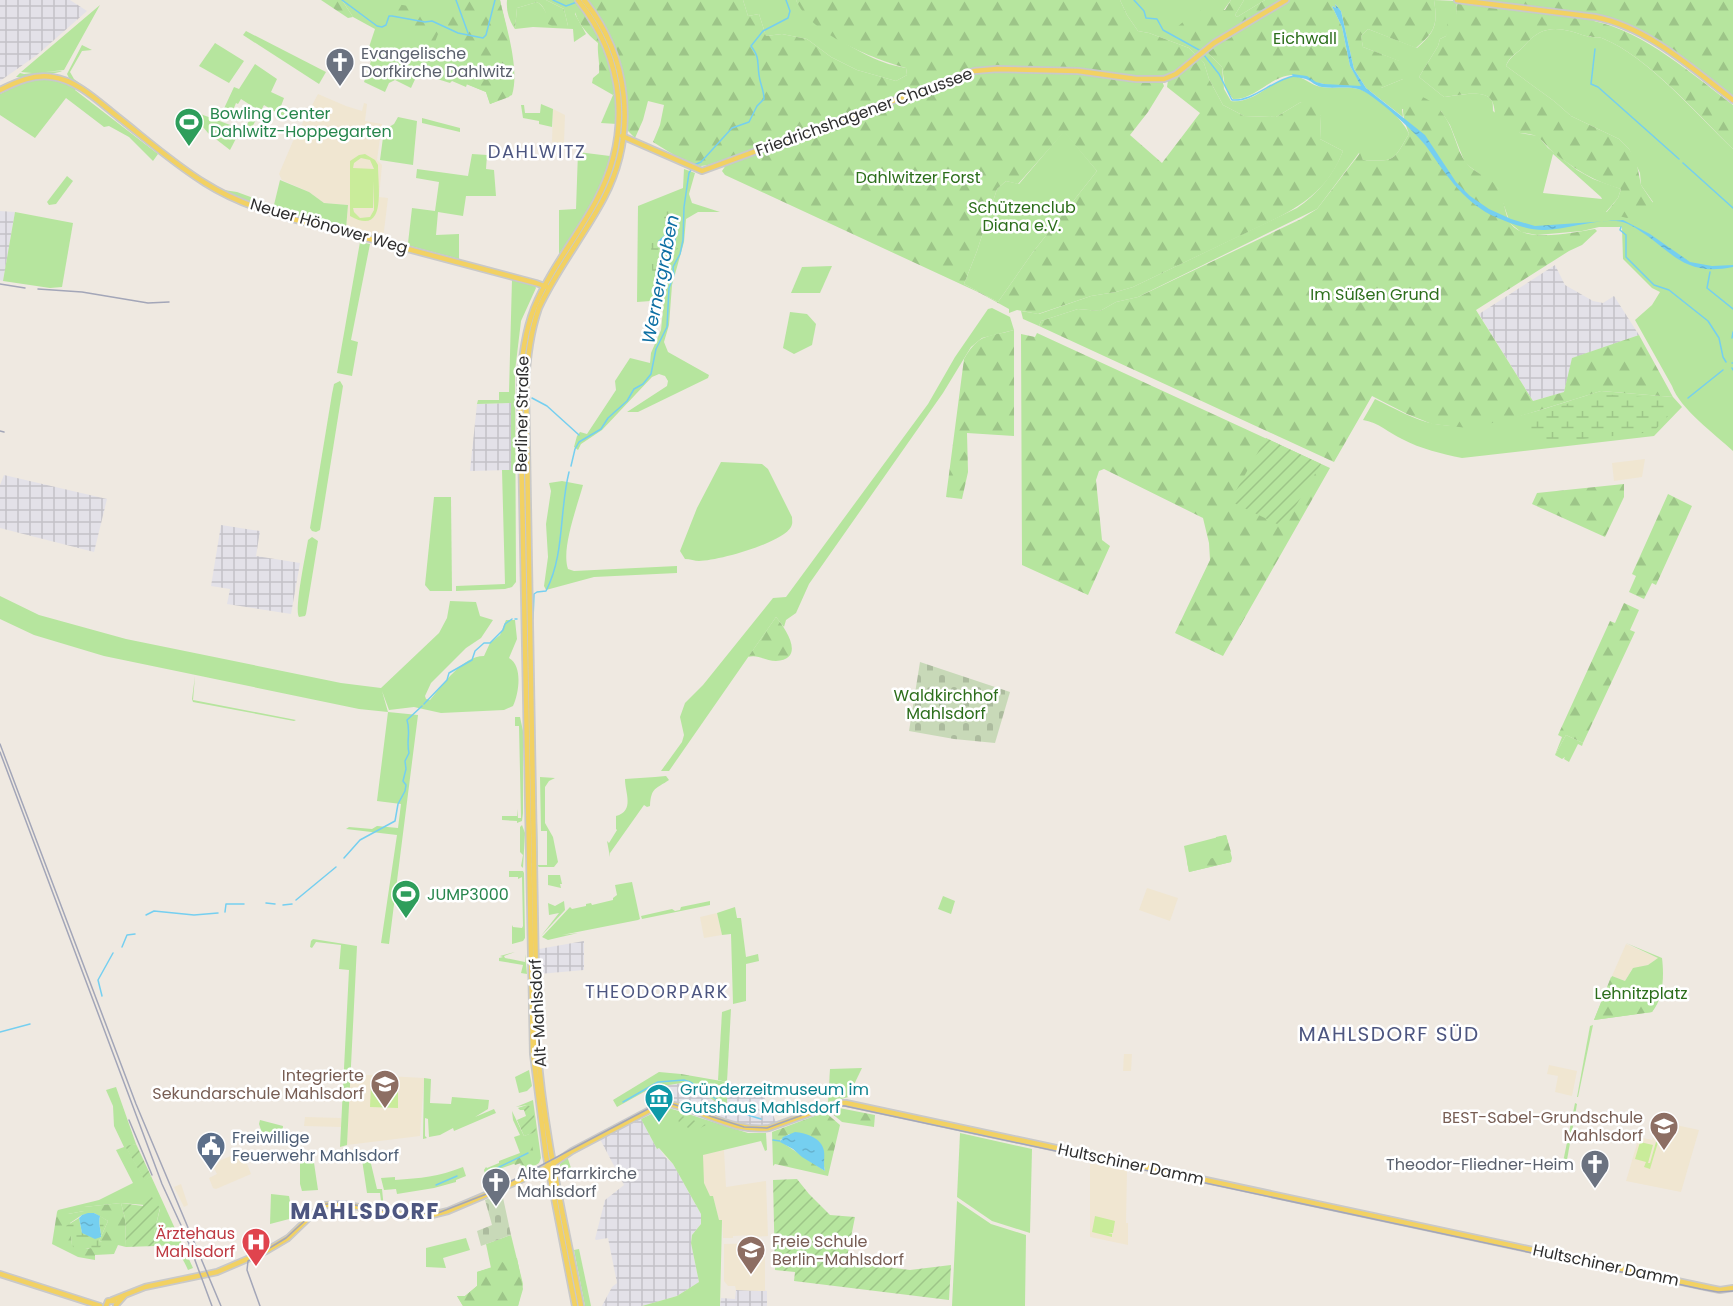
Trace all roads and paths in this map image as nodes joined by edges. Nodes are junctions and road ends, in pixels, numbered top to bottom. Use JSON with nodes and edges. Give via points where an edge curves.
{"nodes":[{"id":1,"x":578,"y":0,"type":"edge"},
{"id":2,"x":1286,"y":0,"type":"edge"},
{"id":3,"x":1457,"y":0,"type":"edge"},
{"id":4,"x":585,"y":4,"type":"edge"},
{"id":5,"x":0,"y":90,"type":"edge"},
{"id":6,"x":1733,"y":100,"type":"edge"},
{"id":7,"x":621,"y":136,"type":"junction"},
{"id":8,"x":547,"y":287,"type":"junction"},
{"id":9,"x":528,"y":717,"type":"joint"},
{"id":10,"x":550,"y":1165,"type":"junction"},
{"id":11,"x":0,"y":1274,"type":"edge"},
{"id":12,"x":1733,"y":1288,"type":"edge"},
{"id":13,"x":93,"y":1304,"type":"junction"},
{"id":14,"x":111,"y":1304,"type":"edge"},
{"id":15,"x":100,"y":1306,"type":"edge"},
{"id":16,"x":575,"y":1306,"type":"edge"},
{"id":17,"x":581,"y":1306,"type":"edge"}],
"edges":[{"from":1,"to":4,"type":"main road","name":"Berliner Straße"},
{"from":2,"to":7,"type":"main road","name":"Friedrichshagener Chaussee","via":[[1205,50],[1176,74],[1158,80],[1078,71],[974,71],[705,170]]},
{"from":3,"to":6,"type":"main road","via":[[1617,22],[1670,53]]},
{"from":4,"to":7,"type":"main road","name":"Berliner Straße","via":[[614,69]]},
{"from":5,"to":8,"type":"main road","name":"Neuer Hönower Weg","via":[[34,77],[61,79],[88,93],[188,172],[240,201],[271,213]]},
{"from":7,"to":8,"type":"main road","name":"Berliner Straße","via":[[601,192]]},
{"from":8,"to":9,"type":"main road","name":"Berliner Straße","via":[[532,329],[526,369]]},
{"from":9,"to":10,"type":"main road","name":"Alt-Mahlsdorf","via":[[537,1040]]},
{"from":10,"to":12,"type":"main road","name":"Hultschiner Damm","via":[[663,1103],[739,1127],[759,1129],[846,1103],[1710,1288]]},
{"from":10,"to":14,"type":"main road","name":"Hultschiner Damm","via":[[492,1193],[432,1215],[397,1215],[342,1204],[326,1205],[268,1251],[214,1273],[130,1292]]},
{"from":10,"to":16,"type":"main road","name":"Alt-Mahlsdorf"},
{"from":10,"to":17,"type":"main road","name":"Alt-Mahlsdorf"},
{"from":11,"to":13,"type":"main road"},
{"from":13,"to":14,"type":"main road"},
{"from":13,"to":15,"type":"main road"}]}
